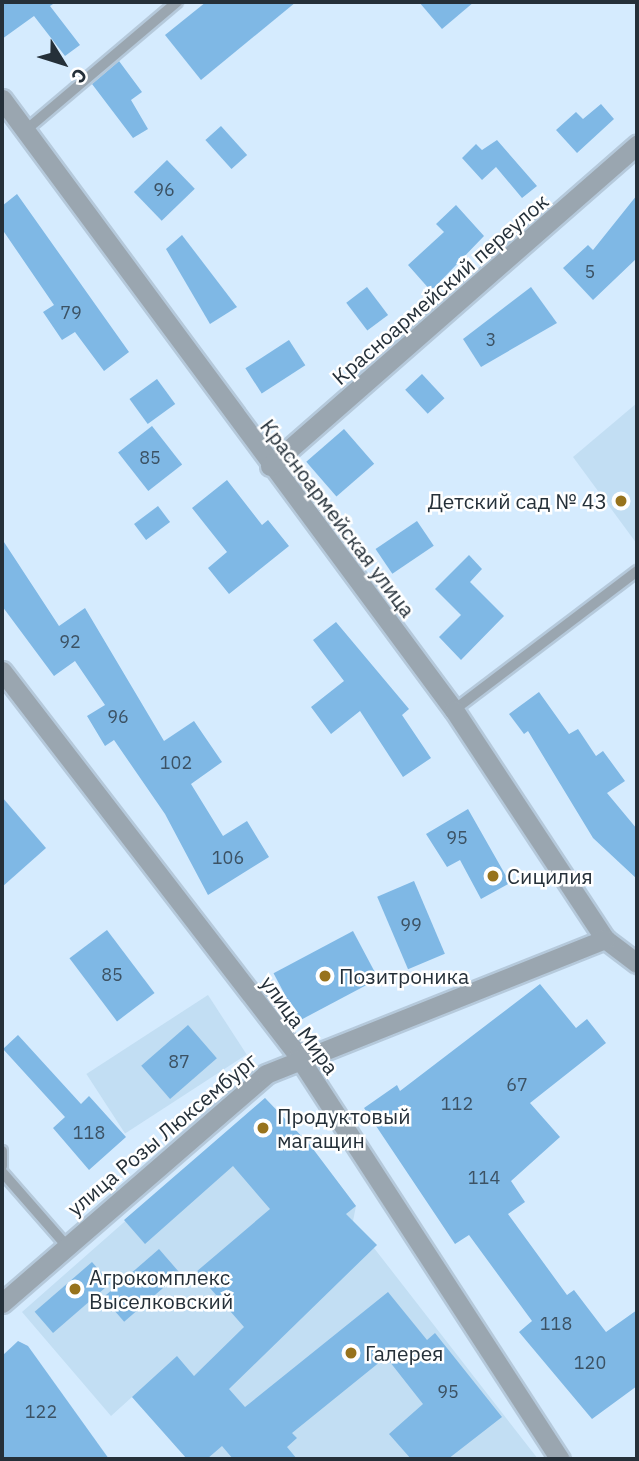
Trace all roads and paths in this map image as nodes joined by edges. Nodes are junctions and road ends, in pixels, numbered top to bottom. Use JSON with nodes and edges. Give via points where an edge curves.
{"nodes":[{"id":1,"x":177,"y":2,"type":"edge"},
{"id":2,"x":2,"y":99,"type":"edge"},
{"id":3,"x":26,"y":130,"type":"junction"},
{"id":4,"x":637,"y":145,"type":"edge"},
{"id":5,"x":270,"y":466,"type":"junction"},
{"id":6,"x":637,"y":571,"type":"edge"},
{"id":7,"x":2,"y":671,"type":"edge"},
{"id":8,"x":454,"y":710,"type":"junction"},
{"id":9,"x":605,"y":939,"type":"junction"},
{"id":10,"x":637,"y":963,"type":"edge"},
{"id":11,"x":298,"y":1056,"type":"junction"},
{"id":12,"x":2,"y":1151,"type":"edge"},
{"id":13,"x":2,"y":1166,"type":"edge"},
{"id":14,"x":2,"y":1172,"type":"edge"},
{"id":15,"x":66,"y":1245,"type":"junction"},
{"id":16,"x":2,"y":1303,"type":"edge"},
{"id":17,"x":560,"y":1459,"type":"edge"}],
"edges":[{"from":1,"to":3,"type":"lane"},
{"from":2,"to":3,"type":"street","name":"Красноармейская улица"},
{"from":3,"to":5,"type":"street","name":"Красноармейская улица"},
{"from":4,"to":5,"type":"street","name":"Красноармейский переулок"},
{"from":5,"to":8,"type":"street","name":"Красноармейская улица"},
{"from":6,"to":8,"type":"lane"},
{"from":7,"to":11,"type":"street","name":"улица Мира"},
{"from":8,"to":9,"type":"street","name":"Красноармейская улица"},
{"from":9,"to":10,"type":"street","name":"Красноармейская улица"},
{"from":9,"to":11,"type":"street","name":"улица Розы Люксембург"},
{"from":11,"to":15,"type":"street","name":"улица Розы Люксембург","via":[[267,1074]]},
{"from":11,"to":17,"type":"street","name":"улица Мира"},
{"from":12,"to":13,"type":"lane"},
{"from":14,"to":15,"type":"lane"},
{"from":15,"to":16,"type":"street","name":"улица Розы Люксембург"}]}
